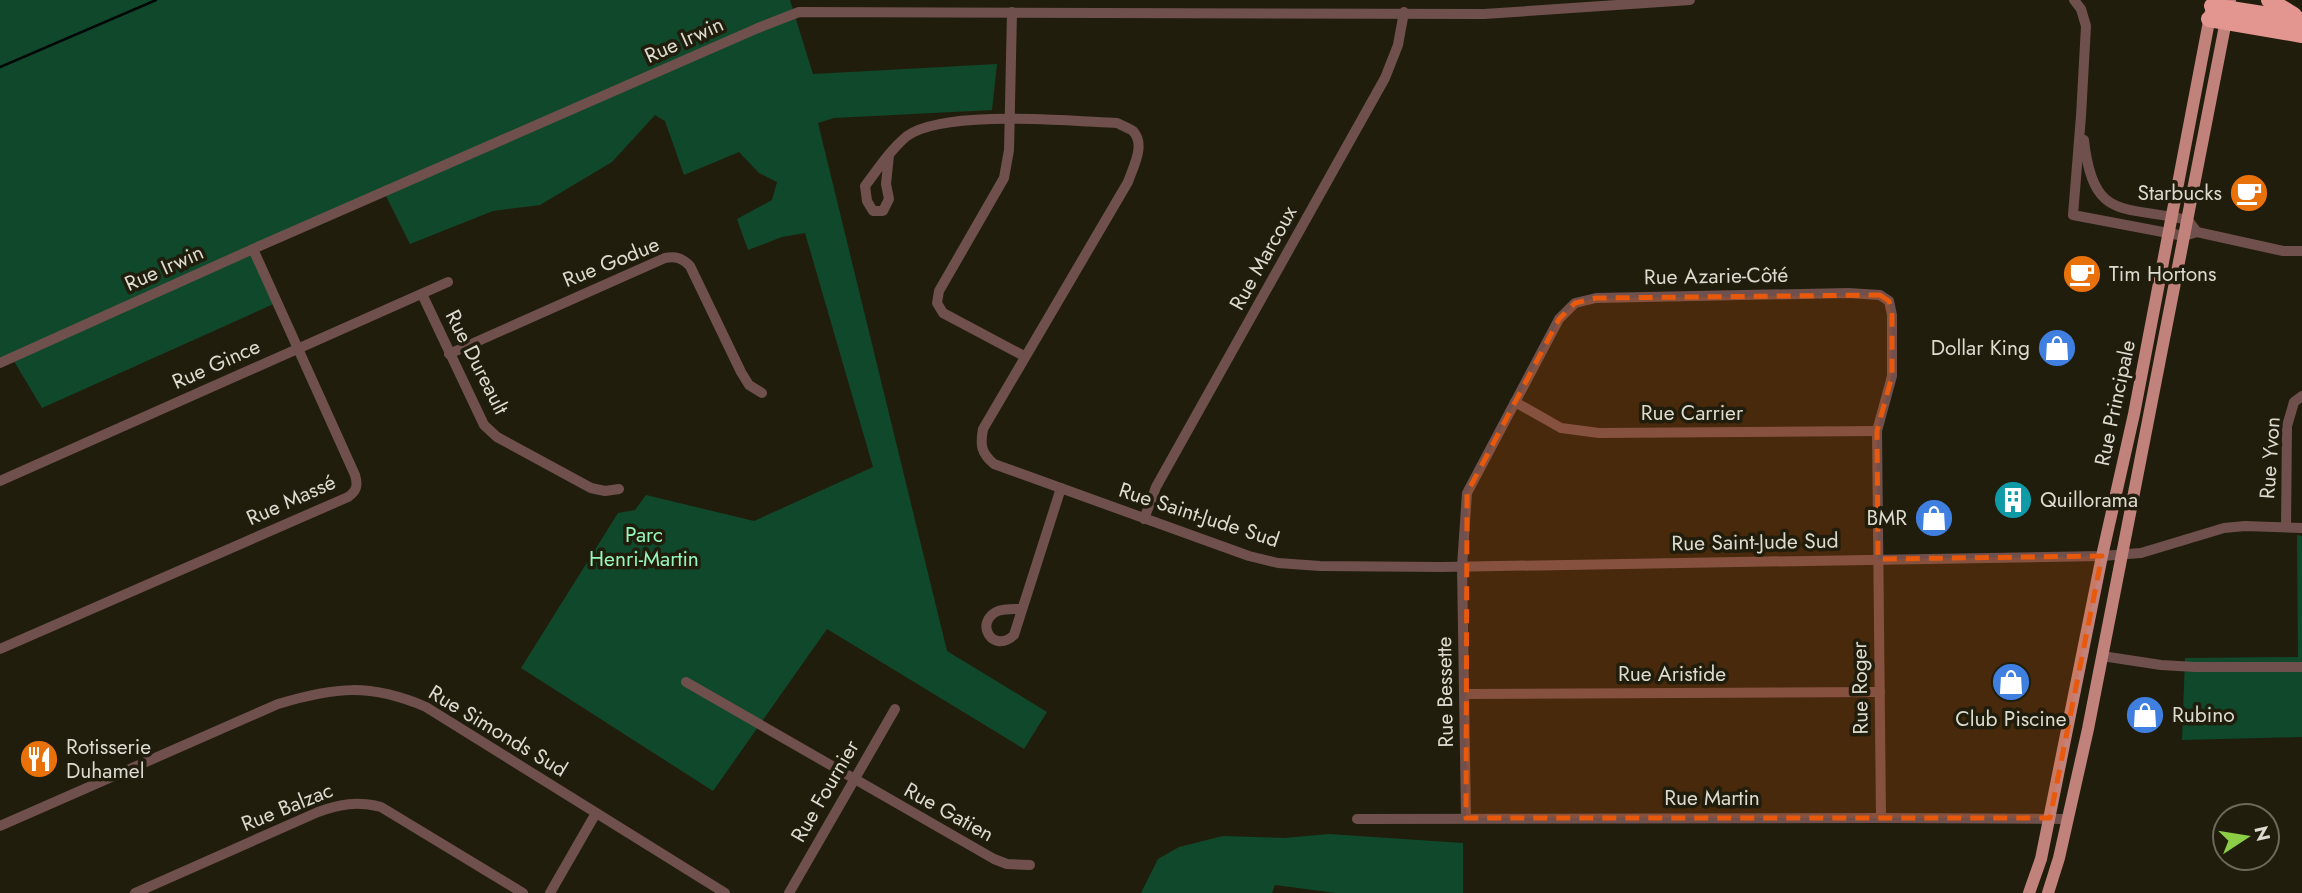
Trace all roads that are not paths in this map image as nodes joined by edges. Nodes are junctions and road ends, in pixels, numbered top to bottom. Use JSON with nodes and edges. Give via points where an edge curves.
{"nodes":[{"id":1,"x":797,"y":0,"type":"edge"},
{"id":2,"x":1484,"y":0,"type":"edge"},
{"id":3,"x":1690,"y":0,"type":"edge"},
{"id":4,"x":2074,"y":0,"type":"edge"},
{"id":5,"x":2269,"y":0,"type":"edge"},
{"id":6,"x":2211,"y":9,"type":"edge"},
{"id":7,"x":2228,"y":10,"type":"edge"},
{"id":8,"x":799,"y":12,"type":"junction"},
{"id":9,"x":1012,"y":12,"type":"junction"},
{"id":10,"x":1404,"y":12,"type":"junction"},
{"id":11,"x":1484,"y":14,"type":"junction"},
{"id":12,"x":2302,"y":20,"type":"edge"},
{"id":13,"x":2302,"y":35,"type":"edge"},
{"id":14,"x":2081,"y":116,"type":"junction"},
{"id":15,"x":1008,"y":118,"type":"junction"},
{"id":16,"x":888,"y":155,"type":"junction"},
{"id":17,"x":2171,"y":216,"type":"junction"},
{"id":18,"x":2188,"y":220,"type":"junction"},
{"id":19,"x":2168,"y":232,"type":"junction"},
{"id":20,"x":2190,"y":234,"type":"junction"},
{"id":21,"x":253,"y":249,"type":"junction"},
{"id":22,"x":2302,"y":251,"type":"edge"},
{"id":23,"x":448,"y":282,"type":"dead end"},
{"id":24,"x":422,"y":294,"type":"junction"},
{"id":25,"x":299,"y":349,"type":"junction"},
{"id":26,"x":449,"y":354,"type":"junction"},
{"id":27,"x":1024,"y":356,"type":"junction"},
{"id":28,"x":0,"y":363,"type":"edge"},
{"id":29,"x":762,"y":393,"type":"dead end"},
{"id":30,"x":2302,"y":396,"type":"edge"},
{"id":31,"x":1515,"y":402,"type":"junction"},
{"id":32,"x":1877,"y":431,"type":"junction"},
{"id":33,"x":0,"y":481,"type":"edge"},
{"id":34,"x":1061,"y":488,"type":"junction"},
{"id":35,"x":619,"y":489,"type":"dead end"},
{"id":36,"x":1144,"y":519,"type":"junction"},
{"id":37,"x":2286,"y":527,"type":"junction"},
{"id":38,"x":2302,"y":528,"type":"edge"},
{"id":39,"x":2120,"y":555,"type":"junction"},
{"id":40,"x":2102,"y":556,"type":"junction"},
{"id":41,"x":1878,"y":559,"type":"junction"},
{"id":42,"x":1462,"y":566,"type":"junction"},
{"id":43,"x":1022,"y":609,"type":"dead end"},
{"id":44,"x":0,"y":649,"type":"edge"},
{"id":45,"x":2102,"y":656,"type":"junction"},
{"id":46,"x":2302,"y":667,"type":"edge"},
{"id":47,"x":686,"y":682,"type":"dead end"},
{"id":48,"x":1880,"y":692,"type":"junction"},
{"id":49,"x":1464,"y":694,"type":"junction"},
{"id":50,"x":895,"y":709,"type":"dead end"},
{"id":51,"x":854,"y":780,"type":"junction"},
{"id":52,"x":596,"y":813,"type":"junction"},
{"id":53,"x":1466,"y":818,"type":"junction"},
{"id":54,"x":1881,"y":818,"type":"junction"},
{"id":55,"x":2050,"y":818,"type":"junction"},
{"id":56,"x":1357,"y":819,"type":"dead end"},
{"id":57,"x":2067,"y":820,"type":"junction"},
{"id":58,"x":0,"y":825,"type":"edge"},
{"id":59,"x":1030,"y":865,"type":"dead end"},
{"id":60,"x":135,"y":893,"type":"edge"},
{"id":61,"x":523,"y":893,"type":"edge"},
{"id":62,"x":550,"y":893,"type":"edge"},
{"id":63,"x":725,"y":893,"type":"edge"},
{"id":64,"x":789,"y":893,"type":"edge"},
{"id":65,"x":2029,"y":893,"type":"edge"},
{"id":66,"x":2048,"y":893,"type":"edge"}],
"edges":[{"from":1,"to":8,"type":"street"},
{"from":2,"to":11,"type":"street"},
{"from":3,"to":11,"type":"street","name":"Rue Irwin"},
{"from":4,"to":14,"type":"street","via":[[2085,26]]},
{"from":5,"to":12,"type":"highway"},
{"from":6,"to":7,"type":"highway"},
{"from":6,"to":17,"type":"main road","name":"Rue Principale"},
{"from":7,"to":12,"type":"highway"},
{"from":7,"to":13,"type":"highway"},
{"from":7,"to":18,"type":"main road","name":"Rue Principale"},
{"from":8,"to":9,"type":"street","name":"Rue Irwin"},
{"from":8,"to":21,"type":"street","name":"Rue Irwin"},
{"from":9,"to":10,"type":"street","name":"Rue Irwin"},
{"from":9,"to":15,"type":"street"},
{"from":10,"to":11,"type":"street","name":"Rue Irwin"},
{"from":10,"to":36,"type":"street","name":"Rue Marcoux","via":[[1385,78],[1156,487]]},
{"from":14,"to":17,"type":"street","via":[[2086,164],[2094,186],[2109,202],[2127,211]]},
{"from":14,"to":19,"type":"street","via":[[2073,215]]},
{"from":15,"to":16,"type":"street","name":"Rue Saint-Jude Sud","via":[[943,123],[909,135]]},
{"from":15,"to":27,"type":"street","via":[[1004,178],[939,291],[937,303],[943,313]]},
{"from":15,"to":27,"type":"street","name":"Rue Saint-Jude Sud","via":[[1117,123],[1132,131],[1139,144],[1128,182]]},
{"from":16,"to":16,"type":"street","name":"Rue Saint-Jude Sud","via":[[889,200],[883,211],[873,211],[866,186]]},
{"from":17,"to":18,"type":"street"},
{"from":17,"to":19,"type":"main road","name":"Rue Principale"},
{"from":18,"to":20,"type":"main road","name":"Rue Principale"},
{"from":19,"to":20,"type":"street"},
{"from":19,"to":40,"type":"main road","name":"Rue Principale"},
{"from":20,"to":22,"type":"street"},
{"from":20,"to":39,"type":"main road","name":"Rue Principale"},
{"from":21,"to":25,"type":"street","name":"Rue Massé"},
{"from":21,"to":28,"type":"street","name":"Rue Irwin"},
{"from":23,"to":24,"type":"street","name":"Rue Gince"},
{"from":24,"to":25,"type":"street","name":"Rue Gince"},
{"from":24,"to":26,"type":"street","name":"Rue Dureault"},
{"from":25,"to":33,"type":"street","name":"Rue Gince"},
{"from":25,"to":44,"type":"street","name":"Rue Massé","via":[[355,475],[352,494]]},
{"from":26,"to":29,"type":"street","name":"Rue Godue","via":[[673,257],[690,266],[741,372],[749,385]]},
{"from":26,"to":35,"type":"street","name":"Rue Dureault","via":[[484,425],[497,437],[592,488]]},
{"from":27,"to":34,"type":"street","name":"Rue Saint-Jude Sud","via":[[983,429],[984,455],[994,464]]},
{"from":30,"to":37,"type":"street","name":"Rue Yvon","via":[[2294,401],[2287,426]]},
{"from":31,"to":32,"type":"street","name":"Rue Carrier","via":[[1562,428],[1599,433]]},
{"from":31,"to":32,"type":"street","name":"Rue Azarie-Côté","via":[[1559,319],[1575,303],[1595,298],[1880,295],[1889,301],[1892,315],[1892,376]]},
{"from":31,"to":42,"type":"street","name":"Rue Azarie-Côté","via":[[1467,493]]},
{"from":32,"to":41,"type":"street","name":"Rue Azarie-Côté"},
{"from":34,"to":36,"type":"street","name":"Rue Saint-Jude Sud"},
{"from":34,"to":43,"type":"street"},
{"from":36,"to":42,"type":"street","name":"Rue Saint-Jude Sud","via":[[1278,562]]},
{"from":37,"to":38,"type":"street","name":"Rue Saint-Jude Sud"},
{"from":37,"to":39,"type":"street","name":"Rue Saint-Jude Sud","via":[[2224,528]]},
{"from":39,"to":40,"type":"street","name":"Rue Saint-Jude Sud"},
{"from":39,"to":45,"type":"main road","name":"Rue Principale"},
{"from":40,"to":41,"type":"street","name":"Rue Saint-Jude Sud"},
{"from":40,"to":55,"type":"main road","name":"Rue Principale"},
{"from":41,"to":42,"type":"street","name":"Rue Saint-Jude Sud"},
{"from":41,"to":48,"type":"street","name":"Rue Roger"},
{"from":42,"to":49,"type":"street","name":"Rue Bessette"},
{"from":45,"to":46,"type":"street","via":[[2195,667]]},
{"from":45,"to":57,"type":"main road","name":"Rue Principale"},
{"from":47,"to":51,"type":"street","name":"Rue Gatien"},
{"from":48,"to":49,"type":"street","name":"Rue Aristide"},
{"from":48,"to":54,"type":"street","name":"Rue Roger"},
{"from":49,"to":53,"type":"street","name":"Rue Bessette"},
{"from":50,"to":51,"type":"street","name":"Rue Fournier"},
{"from":51,"to":59,"type":"street","name":"Rue Gatien","via":[[994,859]]},
{"from":51,"to":64,"type":"street","name":"Rue Fournier"},
{"from":52,"to":58,"type":"street","name":"Rue Simonds Sud","via":[[426,707],[385,693],[338,690],[278,704]]},
{"from":52,"to":62,"type":"street"},
{"from":52,"to":63,"type":"street","name":"Rue Simonds Sud"},
{"from":53,"to":54,"type":"street","name":"Rue Martin"},
{"from":53,"to":56,"type":"street","name":"Rue Martin"},
{"from":54,"to":55,"type":"street","name":"Rue Martin"},
{"from":55,"to":57,"type":"street","name":"Rue Martin"},
{"from":55,"to":65,"type":"main road","name":"Rue Principale"},
{"from":57,"to":66,"type":"main road","name":"Rue Principale"},
{"from":60,"to":61,"type":"street","name":"Rue Balzac","via":[[317,812],[349,803],[381,807]]}]}
